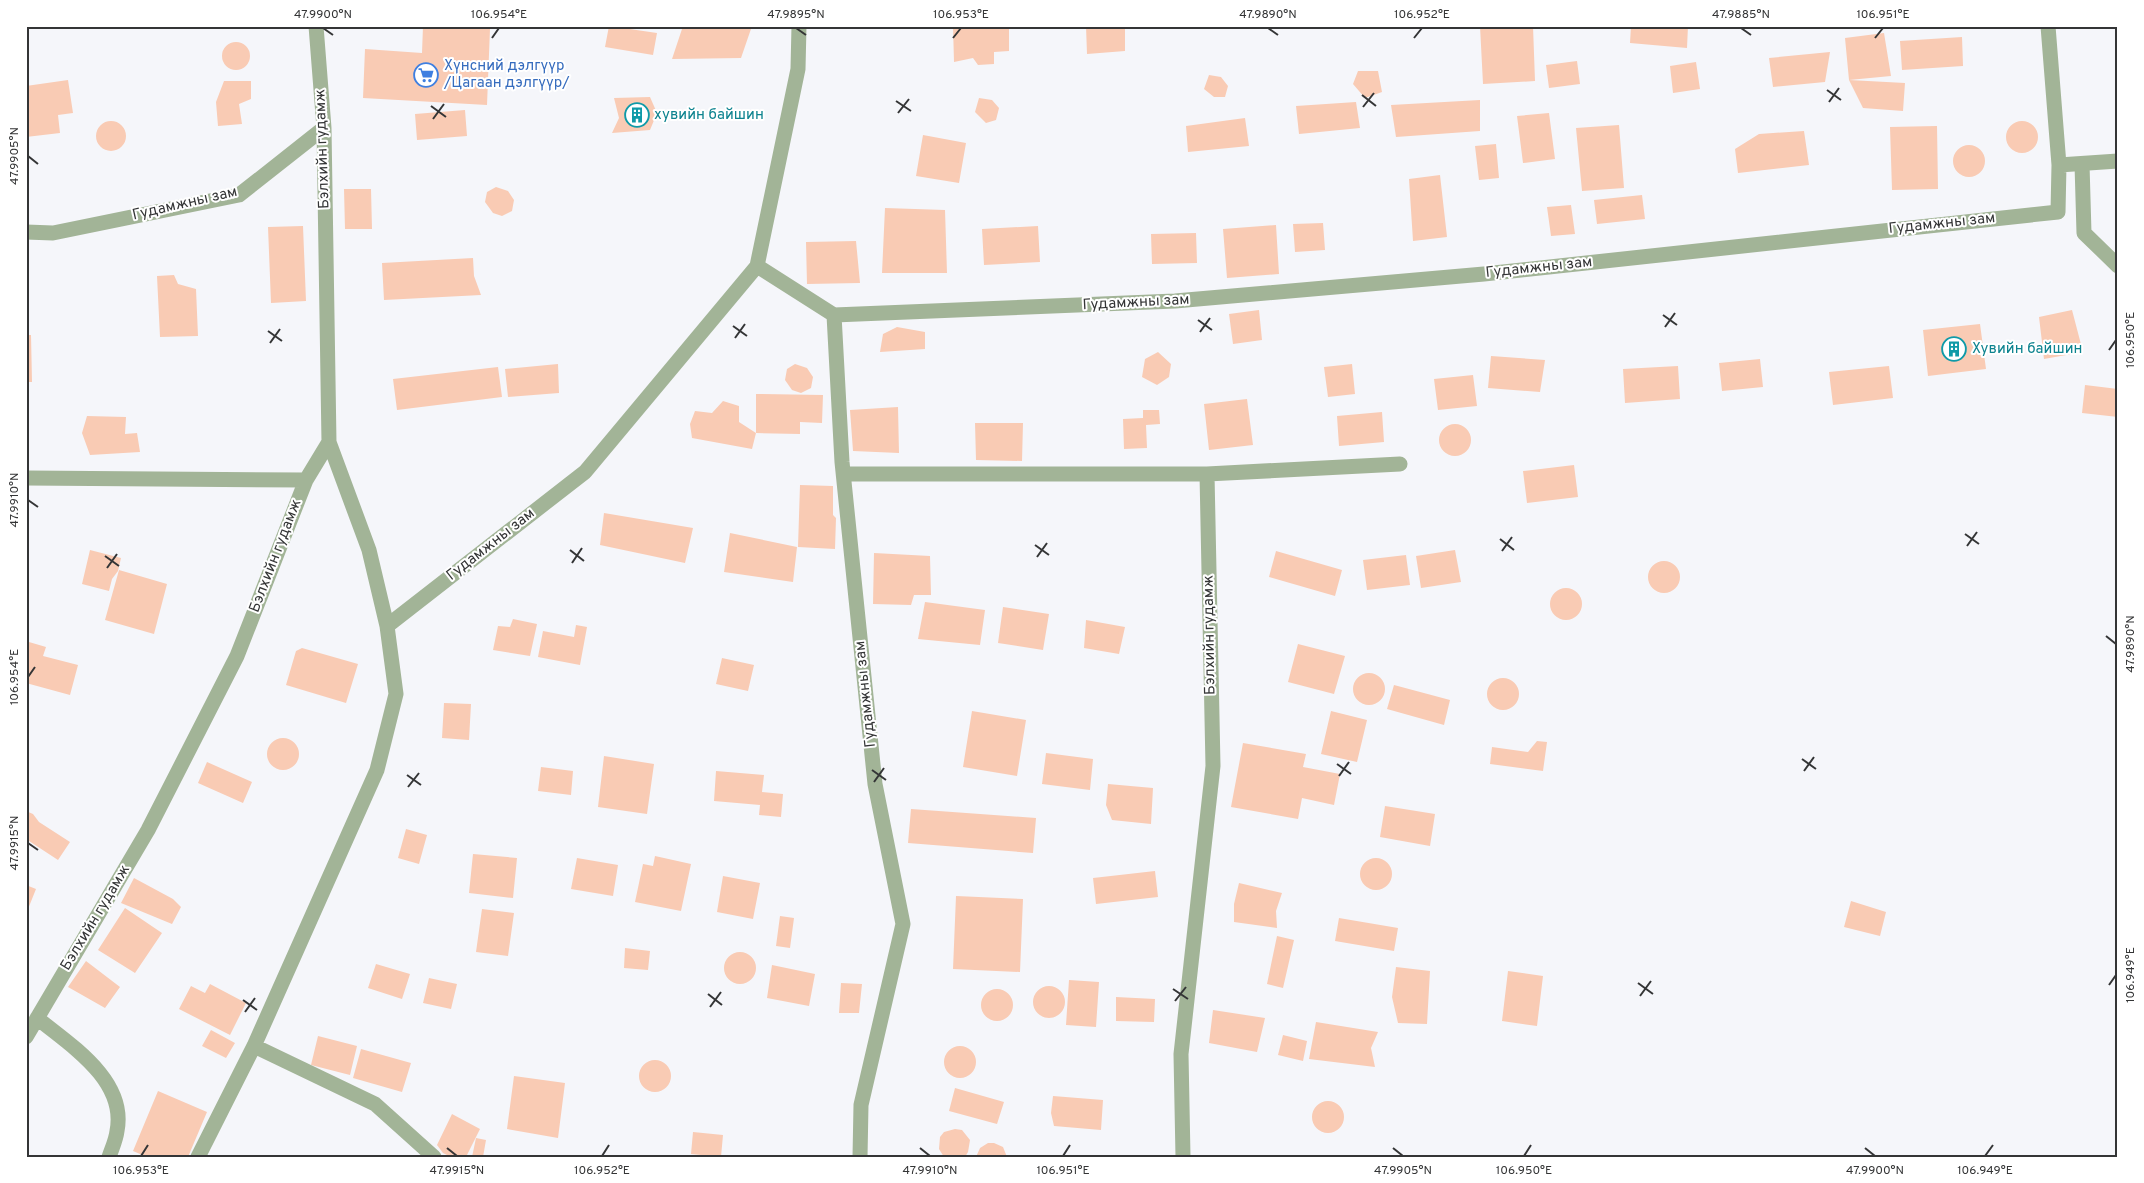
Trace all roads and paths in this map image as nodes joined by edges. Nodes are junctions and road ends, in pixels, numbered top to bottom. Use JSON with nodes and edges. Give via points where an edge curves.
{"nodes":[{"id":1,"x":316,"y":26,"type":"edge"},
{"id":2,"x":799,"y":26,"type":"edge"},
{"id":3,"x":2048,"y":26,"type":"edge"},
{"id":4,"x":324,"y":128,"type":"junction"},
{"id":5,"x":2118,"y":161,"type":"edge"},
{"id":6,"x":2082,"y":164,"type":"junction"},
{"id":7,"x":2059,"y":165,"type":"junction"},
{"id":8,"x":26,"y":232,"type":"edge"},
{"id":9,"x":756,"y":266,"type":"junction"},
{"id":10,"x":2118,"y":266,"type":"edge"},
{"id":11,"x":834,"y":315,"type":"junction"},
{"id":12,"x":330,"y":442,"type":"junction"},
{"id":13,"x":1400,"y":464,"type":"dead end"},
{"id":14,"x":844,"y":474,"type":"junction"},
{"id":15,"x":1207,"y":474,"type":"junction"},
{"id":16,"x":26,"y":478,"type":"edge"},
{"id":17,"x":306,"y":480,"type":"junction"},
{"id":18,"x":387,"y":626,"type":"junction"},
{"id":19,"x":37,"y":1018,"type":"junction"},
{"id":20,"x":26,"y":1037,"type":"edge"},
{"id":21,"x":254,"y":1046,"type":"junction"},
{"id":22,"x":109,"y":1157,"type":"edge"},
{"id":23,"x":198,"y":1157,"type":"edge"},
{"id":24,"x":434,"y":1157,"type":"edge"},
{"id":25,"x":860,"y":1157,"type":"edge"},
{"id":26,"x":1183,"y":1157,"type":"edge"}],
"edges":[{"from":1,"to":4,"type":"street","name":"Бэлхийн гудамж"},
{"from":2,"to":9,"type":"street","name":"Гудамжны зам","via":[[798,69]]},
{"from":3,"to":7,"type":"street","name":"Гудамжны зам"},
{"from":4,"to":8,"type":"street","name":"Гудамжны зам","via":[[238,195],[53,233]]},
{"from":4,"to":12,"type":"street","name":"Бэлхийн гудамж"},
{"from":5,"to":6,"type":"street"},
{"from":6,"to":7,"type":"street"},
{"from":6,"to":10,"type":"street","via":[[2084,233]]},
{"from":7,"to":11,"type":"street","name":"Гудамжны зам","via":[[2058,212],[1494,273],[1176,302]]},
{"from":9,"to":11,"type":"street"},
{"from":9,"to":18,"type":"street","name":"Гудамжны зам","via":[[585,472]]},
{"from":11,"to":14,"type":"street","name":"Гудамжны зам"},
{"from":12,"to":17,"type":"street","name":"Бэлхийн гудамж"},
{"from":12,"to":18,"type":"street","via":[[369,550]]},
{"from":13,"to":15,"type":"street"},
{"from":14,"to":15,"type":"street"},
{"from":14,"to":25,"type":"street","name":"Гудамжны зам","via":[[875,784],[903,924],[860,1105]]},
{"from":15,"to":26,"type":"street","name":"Бэлхийн гудамж","via":[[1213,766],[1181,1054]]},
{"from":16,"to":17,"type":"street"},
{"from":17,"to":19,"type":"street","name":"Бэлхийн гудамж","via":[[237,656],[148,830]]},
{"from":18,"to":21,"type":"street","via":[[396,694],[377,770]]},
{"from":19,"to":20,"type":"street","name":"Бэлхийн гудамж"},
{"from":19,"to":22,"type":"street","via":[[94,1065],[110,1089],[117,1110],[118,1130]]},
{"from":21,"to":23,"type":"street"},
{"from":21,"to":24,"type":"street","via":[[375,1104]]}]}
